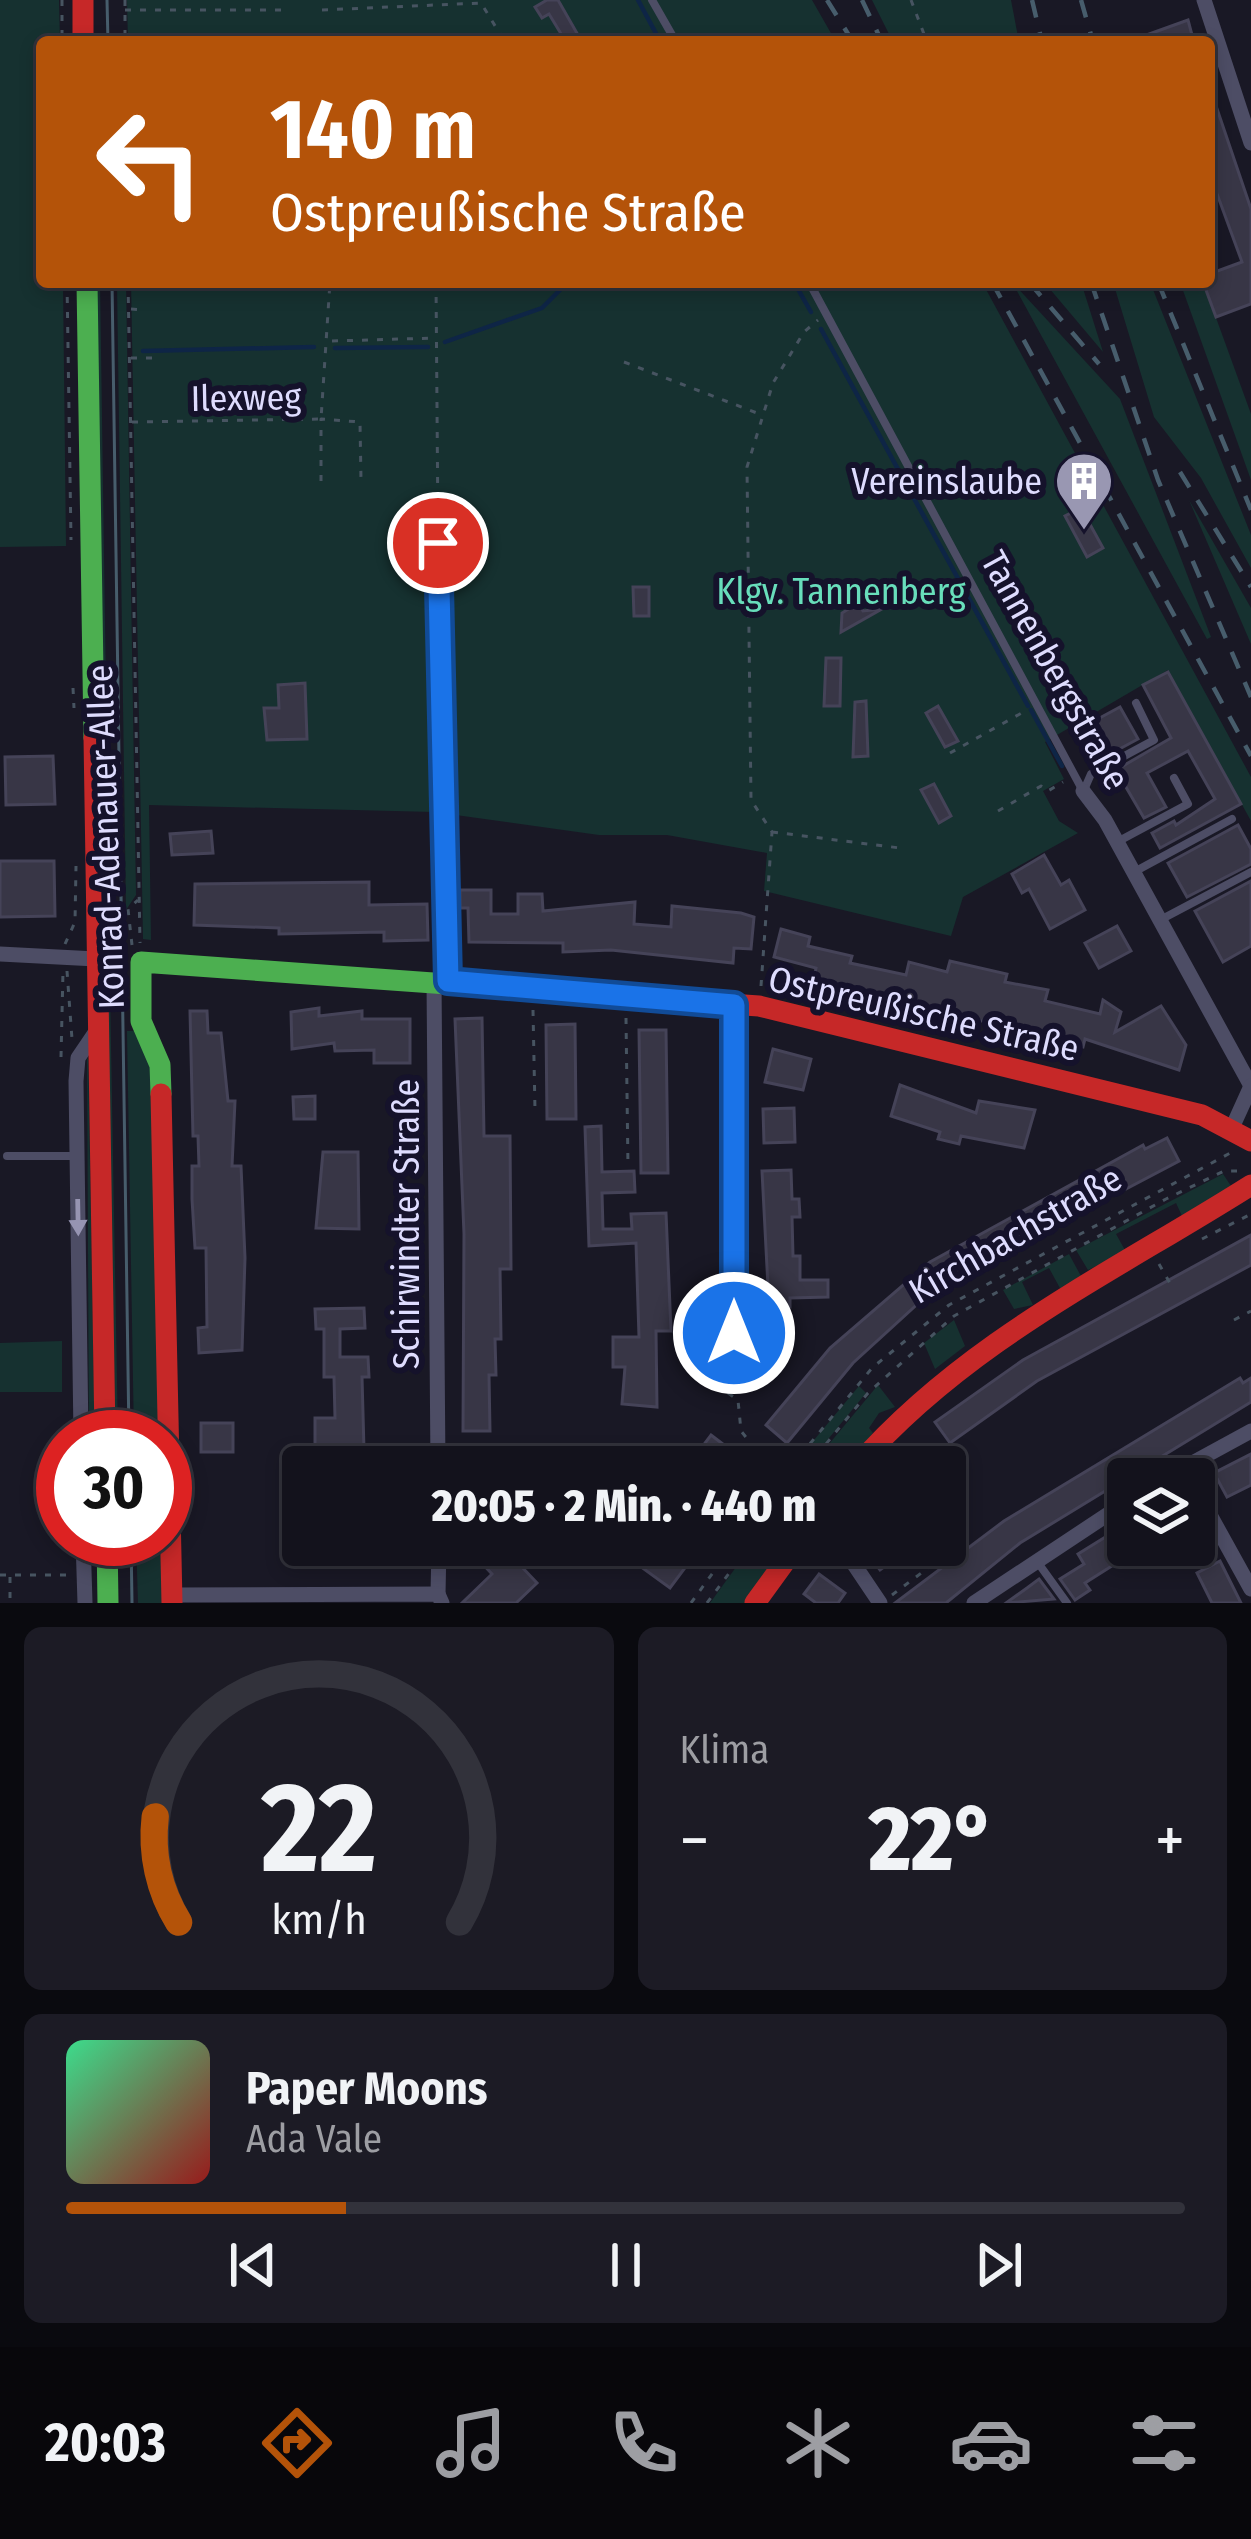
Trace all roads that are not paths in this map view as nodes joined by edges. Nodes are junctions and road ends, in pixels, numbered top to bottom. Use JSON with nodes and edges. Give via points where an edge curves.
{"nodes":[{"id":1,"x":83,"y":0,"type":"edge"},
{"id":2,"x":652,"y":0,"type":"edge"},
{"id":3,"x":1204,"y":0,"type":"edge"},
{"id":4,"x":83,"y":36,"type":"edge"},
{"id":5,"x":673,"y":36,"type":"edge"},
{"id":6,"x":1251,"y":143,"type":"edge"},
{"id":7,"x":87,"y":288,"type":"edge"},
{"id":8,"x":812,"y":288,"type":"edge"},
{"id":9,"x":438,"y":543,"type":"road end"},
{"id":10,"x":1136,"y":703,"type":"dead end"},
{"id":11,"x":1174,"y":778,"type":"dead end"},
{"id":12,"x":1083,"y":791,"type":"junction"},
{"id":13,"x":1232,"y":819,"type":"dead end"},
{"id":14,"x":1117,"y":842,"type":"junction"},
{"id":15,"x":1134,"y":872,"type":"junction"},
{"id":16,"x":1251,"y":872,"type":"edge"},
{"id":17,"x":1160,"y":920,"type":"junction"},
{"id":18,"x":0,"y":954,"type":"edge"},
{"id":19,"x":96,"y":959,"type":"junction"},
{"id":20,"x":141,"y":962,"type":"joint"},
{"id":21,"x":441,"y":981,"type":"junction"},
{"id":22,"x":734,"y":1005,"type":"junction"},
{"id":23,"x":97,"y":1030,"type":"junction"},
{"id":24,"x":1251,"y":1086,"type":"edge"},
{"id":25,"x":1245,"y":1138,"type":"edge"},
{"id":26,"x":8,"y":1156,"type":"dead end"},
{"id":27,"x":77,"y":1156,"type":"junction"},
{"id":28,"x":1251,"y":1185,"type":"edge"},
{"id":29,"x":719,"y":1382,"type":"road end"},
{"id":30,"x":81,"y":1410,"type":"edge"},
{"id":31,"x":104,"y":1410,"type":"edge"},
{"id":32,"x":1251,"y":1431,"type":"edge"},
{"id":33,"x":438,"y":1446,"type":"edge"},
{"id":34,"x":874,"y":1446,"type":"edge"},
{"id":35,"x":1215,"y":1458,"type":"edge"},
{"id":36,"x":1107,"y":1514,"type":"edge"},
{"id":37,"x":1215,"y":1524,"type":"edge"},
{"id":38,"x":1036,"y":1559,"type":"junction"},
{"id":39,"x":83,"y":1566,"type":"edge"},
{"id":40,"x":107,"y":1566,"type":"edge"},
{"id":41,"x":439,"y":1566,"type":"edge"},
{"id":42,"x":782,"y":1566,"type":"edge"},
{"id":43,"x":855,"y":1566,"type":"edge"},
{"id":44,"x":1251,"y":1589,"type":"edge"},
{"id":45,"x":172,"y":1599,"type":"edge"},
{"id":46,"x":440,"y":1599,"type":"edge"},
{"id":47,"x":85,"y":1603,"type":"edge"},
{"id":48,"x":108,"y":1603,"type":"edge"},
{"id":49,"x":755,"y":1603,"type":"edge"},
{"id":50,"x":881,"y":1603,"type":"edge"},
{"id":51,"x":974,"y":1603,"type":"edge"},
{"id":52,"x":1067,"y":1603,"type":"edge"}],
"edges":[{"from":1,"to":4,"type":"main road"},
{"from":2,"to":5,"type":"lane"},
{"from":3,"to":6,"type":"street"},
{"from":7,"to":19,"type":"main road","name":"Konrad-Adenauer-Allee"},
{"from":8,"to":12,"type":"lane","name":"Tannenbergstraße"},
{"from":9,"to":21,"type":"lane"},
{"from":10,"to":12,"type":"lane","via":[[1154,740],[1091,774]]},
{"from":11,"to":14,"type":"lane","via":[[1188,804]]},
{"from":12,"to":14,"type":"street","name":"Tannenbergstraße"},
{"from":13,"to":15,"type":"lane"},
{"from":14,"to":15,"type":"street","name":"Tannenbergstraße"},
{"from":15,"to":17,"type":"street","name":"Tannenbergstraße"},
{"from":16,"to":17,"type":"lane"},
{"from":17,"to":24,"type":"street","name":"Tannenbergstraße"},
{"from":18,"to":19,"type":"street"},
{"from":19,"to":23,"type":"main road","name":"Konrad-Adenauer-Allee"},
{"from":20,"to":21,"type":"main road","name":"Ostpreußische Straße"},
{"from":20,"to":45,"type":"main road","name":"Konrad-Adenauer-Allee","via":[[141,1022],[160,1065]]},
{"from":21,"to":22,"type":"main road","name":"Ostpreußische Straße"},
{"from":21,"to":33,"type":"street","name":"Schirwindter Straße"},
{"from":22,"to":25,"type":"main road","name":"Ostpreußische Straße","via":[[1202,1114]]},
{"from":22,"to":29,"type":"street","via":[[734,1333]]},
{"from":23,"to":27,"type":"street","name":"Konrad-Adenauer-Allee","via":[[77,1058]]},
{"from":23,"to":31,"type":"main road","name":"Konrad-Adenauer-Allee"},
{"from":24,"to":25,"type":"street","name":"Tannenbergstraße"},
{"from":26,"to":27,"type":"lane"},
{"from":27,"to":30,"type":"street","name":"Konrad-Adenauer-Allee","one_way":true},
{"from":28,"to":34,"type":"main road","via":[[986,1340],[915,1398]]},
{"from":32,"to":35,"type":"street"},
{"from":36,"to":38,"type":"street"},
{"from":37,"to":44,"type":"street"},
{"from":38,"to":51,"type":"street"},
{"from":38,"to":52,"type":"lane"},
{"from":39,"to":47,"type":"street"},
{"from":40,"to":48,"type":"main road"},
{"from":41,"to":46,"type":"street"},
{"from":42,"to":49,"type":"main road"},
{"from":43,"to":50,"type":"street"},
{"from":45,"to":46,"type":"street"}]}
